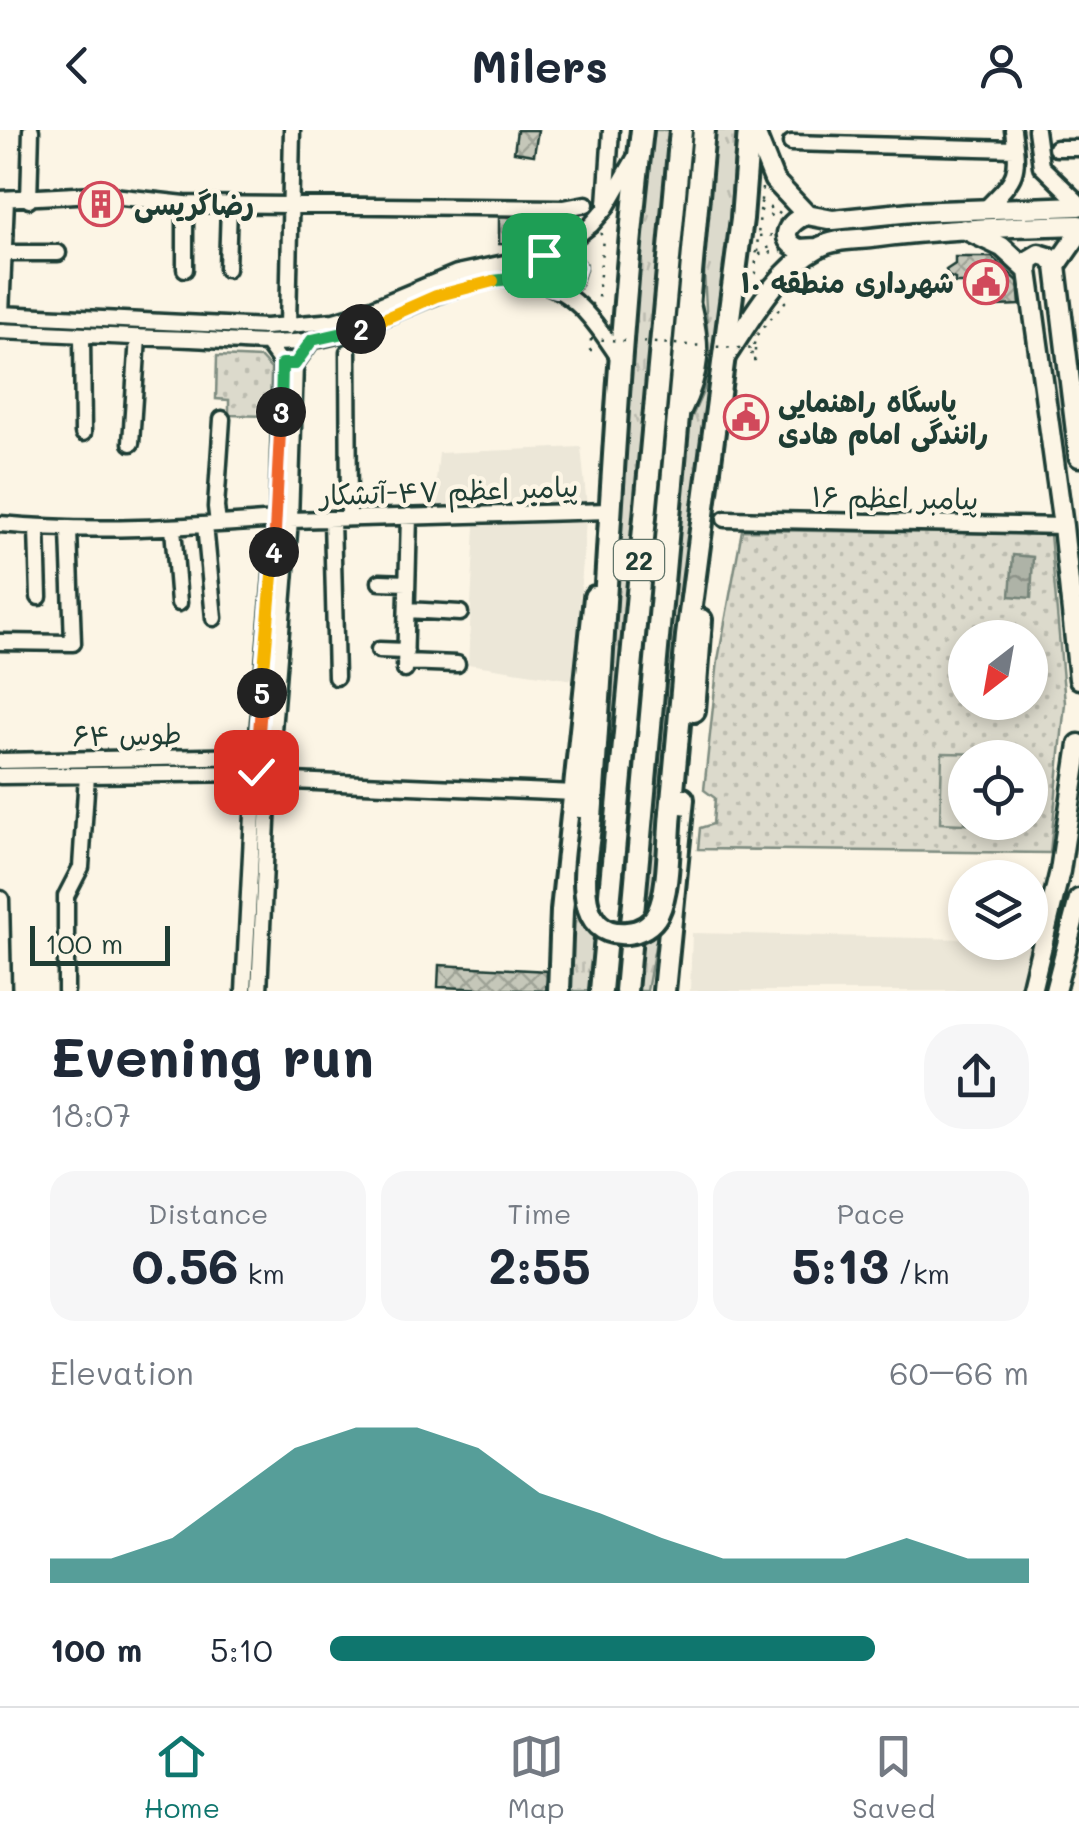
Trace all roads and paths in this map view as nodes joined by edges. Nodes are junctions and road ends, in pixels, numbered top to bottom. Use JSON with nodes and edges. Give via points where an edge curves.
{"nodes":[{"id":1,"x":31,"y":130,"type":"edge"},
{"id":2,"x":292,"y":130,"type":"edge"},
{"id":3,"x":610,"y":130,"type":"edge"},
{"id":4,"x":680,"y":130,"type":"edge"},
{"id":5,"x":704,"y":130,"type":"edge"},
{"id":6,"x":751,"y":130,"type":"edge"},
{"id":7,"x":1013,"y":130,"type":"edge"},
{"id":8,"x":1036,"y":130,"type":"edge"},
{"id":9,"x":639,"y":137,"type":"edge"},
{"id":10,"x":791,"y":143,"type":"dead end"},
{"id":11,"x":1056,"y":148,"type":"dead end"},
{"id":12,"x":1079,"y":148,"type":"edge"},
{"id":13,"x":1016,"y":149,"type":"junction"},
{"id":14,"x":1041,"y":166,"type":"junction"},
{"id":15,"x":1017,"y":168,"type":"junction"},
{"id":16,"x":774,"y":180,"type":"junction"},
{"id":17,"x":3,"y":199,"type":"edge"},
{"id":18,"x":29,"y":200,"type":"junction"},
{"id":19,"x":760,"y":202,"type":"junction"},
{"id":20,"x":185,"y":204,"type":"junction"},
{"id":21,"x":586,"y":204,"type":"dead end"},
{"id":22,"x":1079,"y":204,"type":"edge"},
{"id":23,"x":230,"y":205,"type":"junction"},
{"id":24,"x":289,"y":207,"type":"junction"},
{"id":25,"x":606,"y":208,"type":"junction"},
{"id":26,"x":986,"y":208,"type":"junction"},
{"id":27,"x":760,"y":210,"type":"junction"},
{"id":28,"x":591,"y":225,"type":"junction"},
{"id":29,"x":1079,"y":225,"type":"edge"},
{"id":30,"x":964,"y":229,"type":"junction"},
{"id":31,"x":791,"y":230,"type":"junction"},
{"id":32,"x":1079,"y":233,"type":"edge"},
{"id":33,"x":758,"y":236,"type":"junction"},
{"id":34,"x":817,"y":248,"type":"junction"},
{"id":35,"x":3,"y":249,"type":"edge"},
{"id":36,"x":556,"y":252,"type":"junction"},
{"id":37,"x":756,"y":252,"type":"junction"},
{"id":38,"x":58,"y":253,"type":"dead end"},
{"id":39,"x":1056,"y":266,"type":"junction"},
{"id":40,"x":185,"y":269,"type":"dead end"},
{"id":41,"x":227,"y":269,"type":"dead end"},
{"id":42,"x":1028,"y":271,"type":"junction"},
{"id":43,"x":556,"y":288,"type":"junction"},
{"id":44,"x":773,"y":289,"type":"junction"},
{"id":45,"x":585,"y":310,"type":"junction"},
{"id":46,"x":0,"y":314,"type":"edge"},
{"id":47,"x":288,"y":327,"type":"junction"},
{"id":48,"x":0,"y":331,"type":"edge"},
{"id":49,"x":82,"y":335,"type":"junction"},
{"id":50,"x":138,"y":337,"type":"junction"},
{"id":51,"x":312,"y":340,"type":"junction"},
{"id":52,"x":266,"y":342,"type":"junction"},
{"id":53,"x":593,"y":350,"type":"dead end"},
{"id":54,"x":348,"y":352,"type":"dead end"},
{"id":55,"x":619,"y":358,"type":"junction"},
{"id":56,"x":724,"y":359,"type":"junction"},
{"id":57,"x":288,"y":364,"type":"junction"},
{"id":58,"x":222,"y":419,"type":"dead end"},
{"id":59,"x":83,"y":433,"type":"dead end"},
{"id":60,"x":132,"y":443,"type":"dead end"},
{"id":61,"x":1079,"y":458,"type":"edge"},
{"id":62,"x":608,"y":511,"type":"junction"},
{"id":63,"x":409,"y":516,"type":"junction"},
{"id":64,"x":349,"y":518,"type":"junction"},
{"id":65,"x":332,"y":519,"type":"junction"},
{"id":66,"x":715,"y":519,"type":"junction"},
{"id":67,"x":284,"y":520,"type":"junction"},
{"id":68,"x":0,"y":524,"type":"edge"},
{"id":69,"x":211,"y":525,"type":"junction"},
{"id":70,"x":1063,"y":526,"type":"junction"},
{"id":71,"x":37,"y":528,"type":"junction"},
{"id":72,"x":173,"y":528,"type":"junction"},
{"id":73,"x":68,"y":531,"type":"junction"},
{"id":74,"x":380,"y":582,"type":"dead end"},
{"id":75,"x":407,"y":584,"type":"junction"},
{"id":76,"x":40,"y":597,"type":"dead end"},
{"id":77,"x":179,"y":603,"type":"dead end"},
{"id":78,"x":407,"y":610,"type":"junction"},
{"id":79,"x":460,"y":613,"type":"dead end"},
{"id":80,"x":214,"y":618,"type":"dead end"},
{"id":81,"x":0,"y":642,"type":"edge"},
{"id":82,"x":378,"y":650,"type":"dead end"},
{"id":83,"x":405,"y":661,"type":"junction"},
{"id":84,"x":457,"y":664,"type":"dead end"},
{"id":85,"x":336,"y":677,"type":"dead end"},
{"id":86,"x":1079,"y":679,"type":"edge"},
{"id":87,"x":1079,"y":744,"type":"edge"},
{"id":88,"x":0,"y":761,"type":"edge"},
{"id":89,"x":1078,"y":767,"type":"edge"},
{"id":90,"x":260,"y":770,"type":"junction"},
{"id":91,"x":87,"y":775,"type":"junction"},
{"id":92,"x":0,"y":776,"type":"edge"},
{"id":93,"x":576,"y":794,"type":"junction"},
{"id":94,"x":0,"y":899,"type":"edge"},
{"id":95,"x":1079,"y":899,"type":"edge"},
{"id":96,"x":1074,"y":947,"type":"edge"},
{"id":97,"x":4,"y":991,"type":"edge"},
{"id":98,"x":66,"y":991,"type":"edge"},
{"id":99,"x":244,"y":991,"type":"edge"},
{"id":100,"x":258,"y":991,"type":"edge"},
{"id":101,"x":559,"y":991,"type":"edge"},
{"id":102,"x":601,"y":991,"type":"edge"},
{"id":103,"x":626,"y":991,"type":"edge"},
{"id":104,"x":660,"y":991,"type":"edge"},
{"id":105,"x":1032,"y":991,"type":"edge"},
{"id":106,"x":1055,"y":991,"type":"edge"}],
"edges":[{"from":1,"to":18,"type":"street"},
{"from":2,"to":24,"type":"street"},
{"from":3,"to":25,"type":"street"},
{"from":4,"to":102,"type":"highway","number":"22"},
{"from":5,"to":103,"type":"highway","number":"22"},
{"from":6,"to":16,"type":"main road"},
{"from":6,"to":56,"type":"highway"},
{"from":7,"to":13,"type":"street"},
{"from":8,"to":14,"type":"street"},
{"from":9,"to":25,"type":"street"},
{"from":9,"to":55,"type":"highway"},
{"from":10,"to":13,"type":"street"},
{"from":11,"to":12,"type":"street"},
{"from":13,"to":15,"type":"street"},
{"from":14,"to":15,"type":"street","via":[[1029,173]]},
{"from":14,"to":22,"type":"street"},
{"from":15,"to":26,"type":"street","via":[[1012,183]]},
{"from":16,"to":19,"type":"path","via":[[761,189]]},
{"from":16,"to":31,"type":"main road"},
{"from":17,"to":18,"type":"street"},
{"from":17,"to":35,"type":"street"},
{"from":18,"to":20,"type":"street","via":[[95,194]]},
{"from":19,"to":27,"type":"path"},
{"from":19,"to":31,"type":"path"},
{"from":20,"to":23,"type":"street"},
{"from":20,"to":40,"type":"street"},
{"from":21,"to":24,"type":"street"},
{"from":22,"to":26,"type":"main road"},
{"from":23,"to":24,"type":"street"},
{"from":23,"to":41,"type":"street"},
{"from":24,"to":47,"type":"street"},
{"from":25,"to":28,"type":"street"},
{"from":26,"to":31,"type":"main road","via":[[833,220]]},
{"from":27,"to":31,"type":"path"},
{"from":27,"to":33,"type":"path"},
{"from":28,"to":36,"type":"street"},
{"from":28,"to":45,"type":"path","via":[[604,237],[598,298]]},
{"from":29,"to":30,"type":"main road"},
{"from":30,"to":34,"type":"main road"},
{"from":30,"to":42,"type":"main road","via":[[1002,247]]},
{"from":31,"to":33,"type":"path"},
{"from":31,"to":34,"type":"main road","via":[[799,249]]},
{"from":31,"to":37,"type":"path","via":[[772,249]]},
{"from":32,"to":39,"type":"main road"},
{"from":33,"to":37,"type":"path"},
{"from":34,"to":44,"type":"main road"},
{"from":35,"to":38,"type":"street"},
{"from":35,"to":46,"type":"street"},
{"from":36,"to":43,"type":"street","via":[[577,267],[572,283]]},
{"from":36,"to":47,"type":"street","via":[[457,273],[358,314]]},
{"from":37,"to":44,"type":"path","via":[[755,272]]},
{"from":39,"to":42,"type":"main road","via":[[1038,254]]},
{"from":39,"to":61,"type":"main road"},
{"from":42,"to":70,"type":"main road"},
{"from":43,"to":45,"type":"street"},
{"from":43,"to":51,"type":"street","via":[[518,278],[489,281],[364,329]]},
{"from":44,"to":53,"type":"path","bridge":true,"via":[[785,302],[756,336],[755,360],[755,349],[591,339]]},
{"from":44,"to":56,"type":"main road"},
{"from":45,"to":55,"type":"street"},
{"from":46,"to":47,"type":"street"},
{"from":48,"to":49,"type":"street"},
{"from":49,"to":50,"type":"street"},
{"from":49,"to":59,"type":"street"},
{"from":50,"to":52,"type":"street"},
{"from":50,"to":60,"type":"street"},
{"from":51,"to":52,"type":"street"},
{"from":51,"to":57,"type":"street"},
{"from":52,"to":57,"type":"street"},
{"from":54,"to":64,"type":"street"},
{"from":55,"to":62,"type":"highway"},
{"from":56,"to":66,"type":"highway"},
{"from":57,"to":67,"type":"street"},
{"from":58,"to":69,"type":"street"},
{"from":62,"to":63,"type":"street","name":"پیامبر اعظم ۴۷-آتشکار"},
{"from":62,"to":66,"type":"highway","bridge":true,"via":[[585,902],[598,924],[621,934],[645,928],[660,908],[687,636]]},
{"from":62,"to":93,"type":"highway"},
{"from":63,"to":64,"type":"street","name":"پیامبر اعظم ۴۷-آتشکار"},
{"from":63,"to":75,"type":"street"},
{"from":64,"to":65,"type":"street","name":"پیامبر اعظم ۴۷-آتشکار"},
{"from":65,"to":67,"type":"street","name":"پیامبر اعظم ۴۷-آتشکار"},
{"from":65,"to":85,"type":"street"},
{"from":66,"to":70,"type":"street","name":"پیامبر اعظم ۱۶"},
{"from":66,"to":104,"type":"highway"},
{"from":67,"to":69,"type":"street","name":"پیامبر اعظم ۴۷-آتشکار"},
{"from":67,"to":90,"type":"street"},
{"from":67,"to":90,"type":"street"},
{"from":68,"to":71,"type":"street","name":"پیامبر اعظم ۴۷-آتشکار"},
{"from":69,"to":72,"type":"street","name":"پیامبر اعظم ۴۷-آتشکار"},
{"from":69,"to":80,"type":"street"},
{"from":70,"to":86,"type":"main road"},
{"from":71,"to":73,"type":"street","name":"پیامبر اعظم ۴۷-آتشکار"},
{"from":71,"to":76,"type":"street"},
{"from":72,"to":73,"type":"street","name":"پیامبر اعظم ۴۷-آتشکار"},
{"from":72,"to":77,"type":"street"},
{"from":73,"to":81,"type":"street","via":[[73,642]]},
{"from":74,"to":75,"type":"street"},
{"from":75,"to":78,"type":"street"},
{"from":78,"to":79,"type":"street"},
{"from":78,"to":83,"type":"street"},
{"from":82,"to":83,"type":"street"},
{"from":83,"to":84,"type":"street"},
{"from":87,"to":89,"type":"main road"},
{"from":88,"to":90,"type":"street","name":"طوس ۶۴"},
{"from":89,"to":105,"type":"main road"},
{"from":90,"to":91,"type":"street","name":"طوس ۶۴"},
{"from":90,"to":93,"type":"street"},
{"from":90,"to":99,"type":"street"},
{"from":90,"to":100,"type":"street"},
{"from":91,"to":92,"type":"street","name":"طوس ۶۴"},
{"from":91,"to":98,"type":"street","via":[[81,868],[66,896]]},
{"from":93,"to":101,"type":"highway"},
{"from":94,"to":97,"type":"street"},
{"from":95,"to":96,"type":"main road"},
{"from":96,"to":106,"type":"main road"}]}
